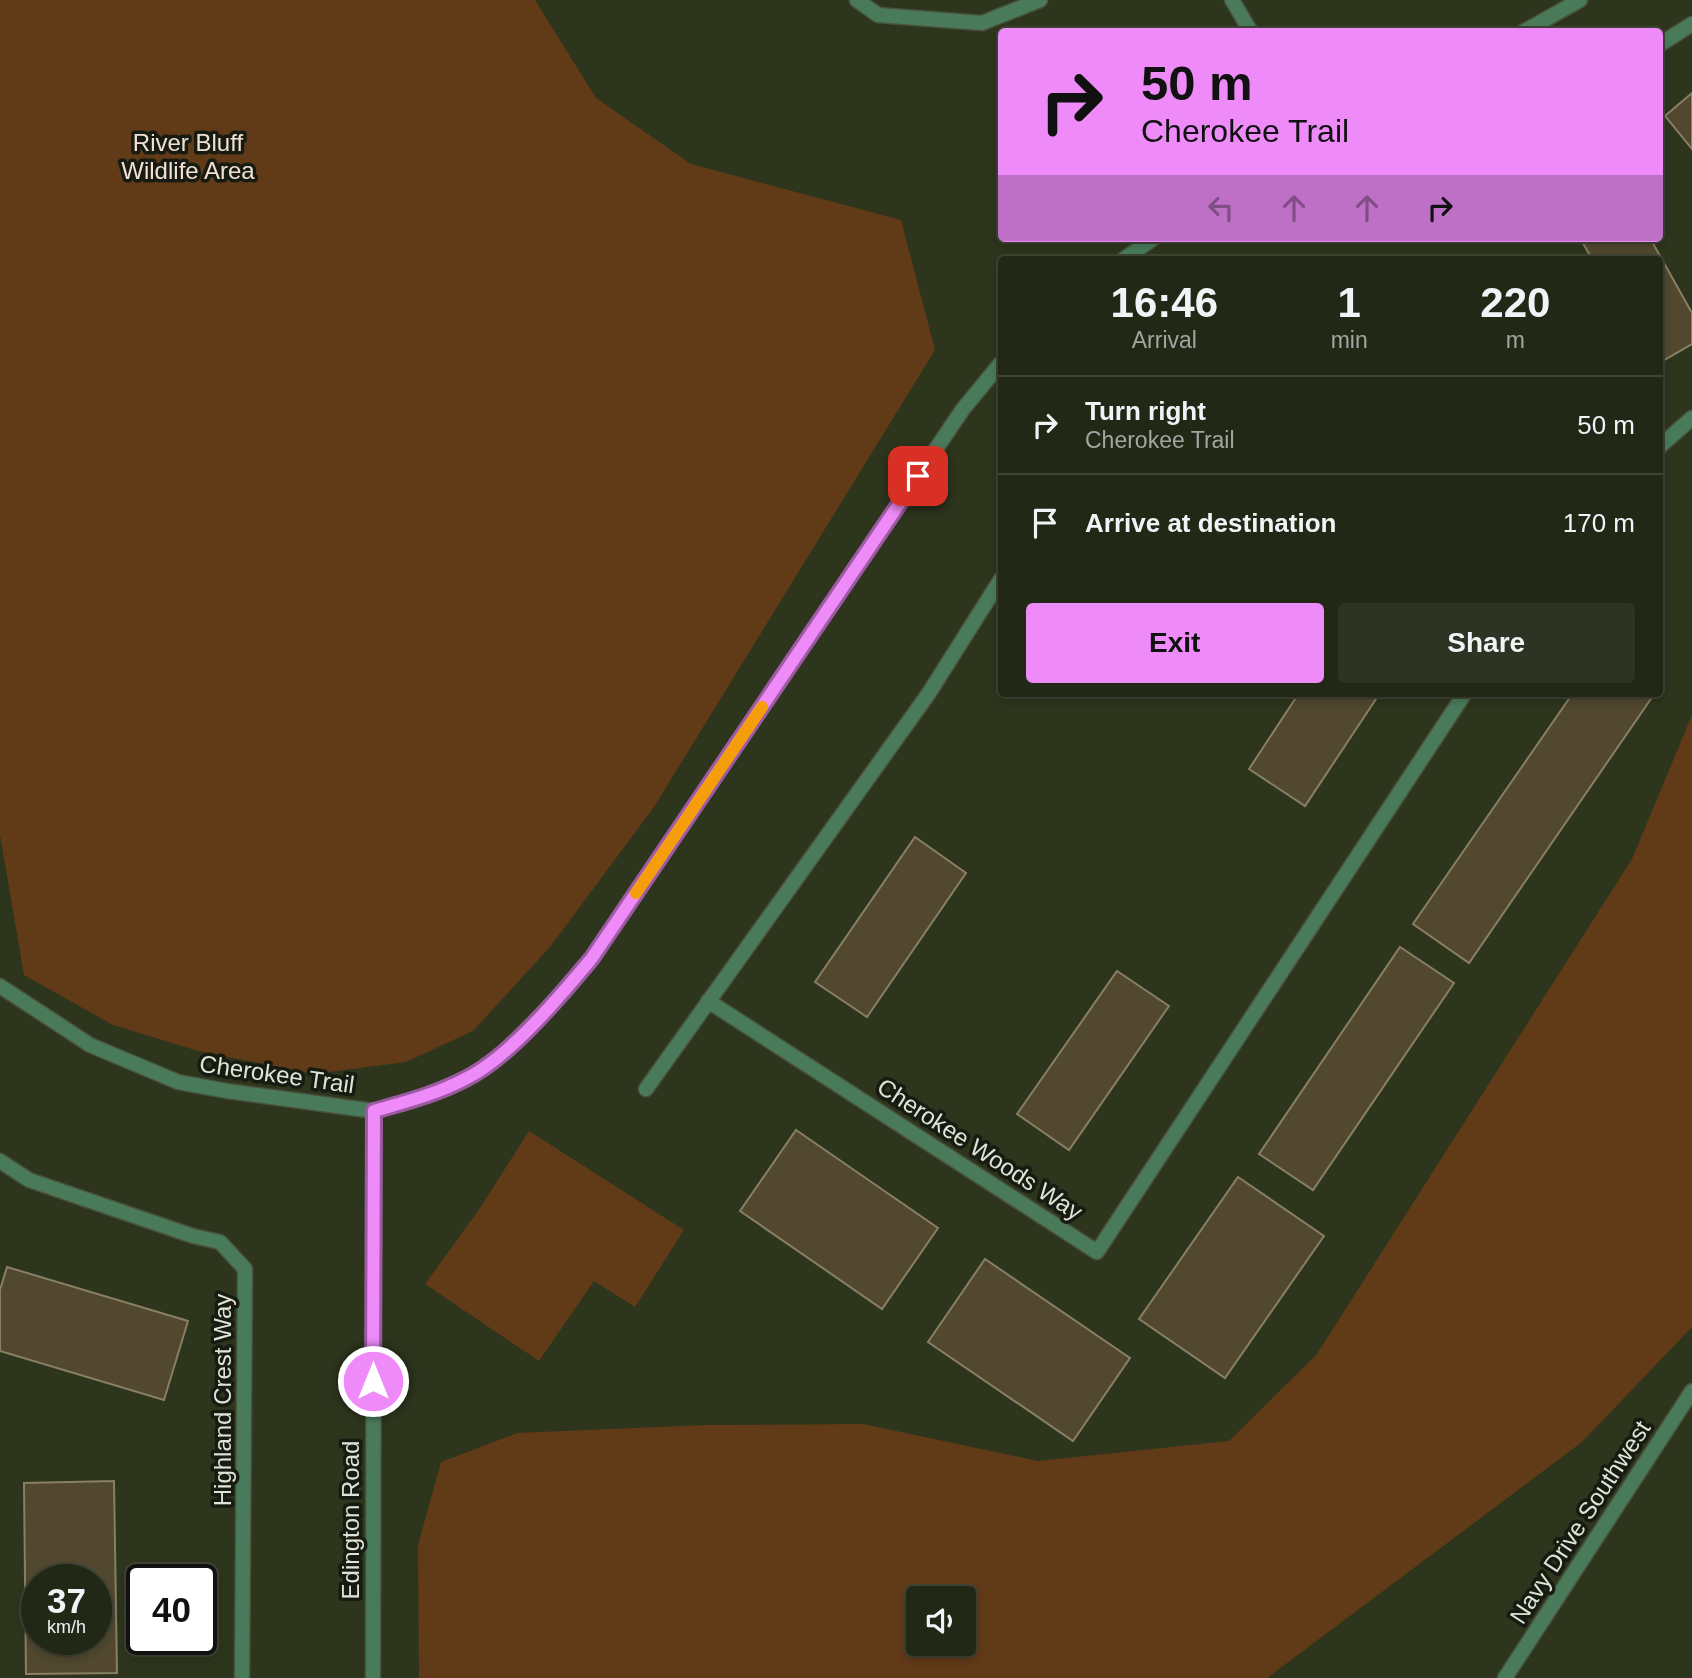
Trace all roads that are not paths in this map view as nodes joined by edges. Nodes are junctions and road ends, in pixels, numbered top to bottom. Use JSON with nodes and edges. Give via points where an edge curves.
{"nodes":[{"id":1,"x":858,"y":0,"type":"edge"},
{"id":2,"x":1040,"y":0,"type":"edge"},
{"id":3,"x":1232,"y":0,"type":"edge"},
{"id":4,"x":1580,"y":0,"type":"edge"},
{"id":5,"x":1692,"y":24,"type":"edge"},
{"id":6,"x":1249,"y":28,"type":"edge"},
{"id":7,"x":1530,"y":28,"type":"edge"},
{"id":8,"x":1663,"y":42,"type":"edge"},
{"id":9,"x":1148,"y":242,"type":"edge"},
{"id":10,"x":1128,"y":256,"type":"edge"},
{"id":11,"x":998,"y":367,"type":"edge"},
{"id":12,"x":1692,"y":418,"type":"edge"},
{"id":13,"x":1663,"y":443,"type":"edge"},
{"id":14,"x":998,"y":584,"type":"edge"},
{"id":15,"x":1462,"y":697,"type":"edge"},
{"id":16,"x":0,"y":986,"type":"edge"},
{"id":17,"x":708,"y":1001,"type":"junction"},
{"id":18,"x":646,"y":1089,"type":"dead end"},
{"id":19,"x":374,"y":1111,"type":"junction"},
{"id":20,"x":0,"y":1161,"type":"edge"},
{"id":21,"x":1692,"y":1391,"type":"edge"},
{"id":22,"x":242,"y":1678,"type":"edge"},
{"id":23,"x":373,"y":1678,"type":"edge"},
{"id":24,"x":1505,"y":1678,"type":"edge"}],
"edges":[{"from":1,"to":2,"type":"street","via":[[878,15],[982,23]]},
{"from":3,"to":6,"type":"street"},
{"from":4,"to":7,"type":"street"},
{"from":5,"to":8,"type":"street"},
{"from":9,"to":10,"type":"street"},
{"from":11,"to":19,"type":"street","name":"Cherokee Trail","via":[[963,409],[592,958],[565,991],[501,1055],[467,1079]]},
{"from":12,"to":13,"type":"street"},
{"from":14,"to":17,"type":"street","via":[[929,693]]},
{"from":15,"to":17,"type":"street","name":"Cherokee Woods Way","via":[[1097,1252]]},
{"from":16,"to":19,"type":"street","name":"Cherokee Trail","via":[[90,1045],[178,1082]]},
{"from":17,"to":18,"type":"street"},
{"from":19,"to":23,"type":"street","name":"Edington Road"},
{"from":20,"to":22,"type":"street","name":"Highland Crest Way","via":[[29,1180],[220,1242],[245,1269]]},
{"from":21,"to":24,"type":"street","name":"Navy Drive Southwest"}]}
